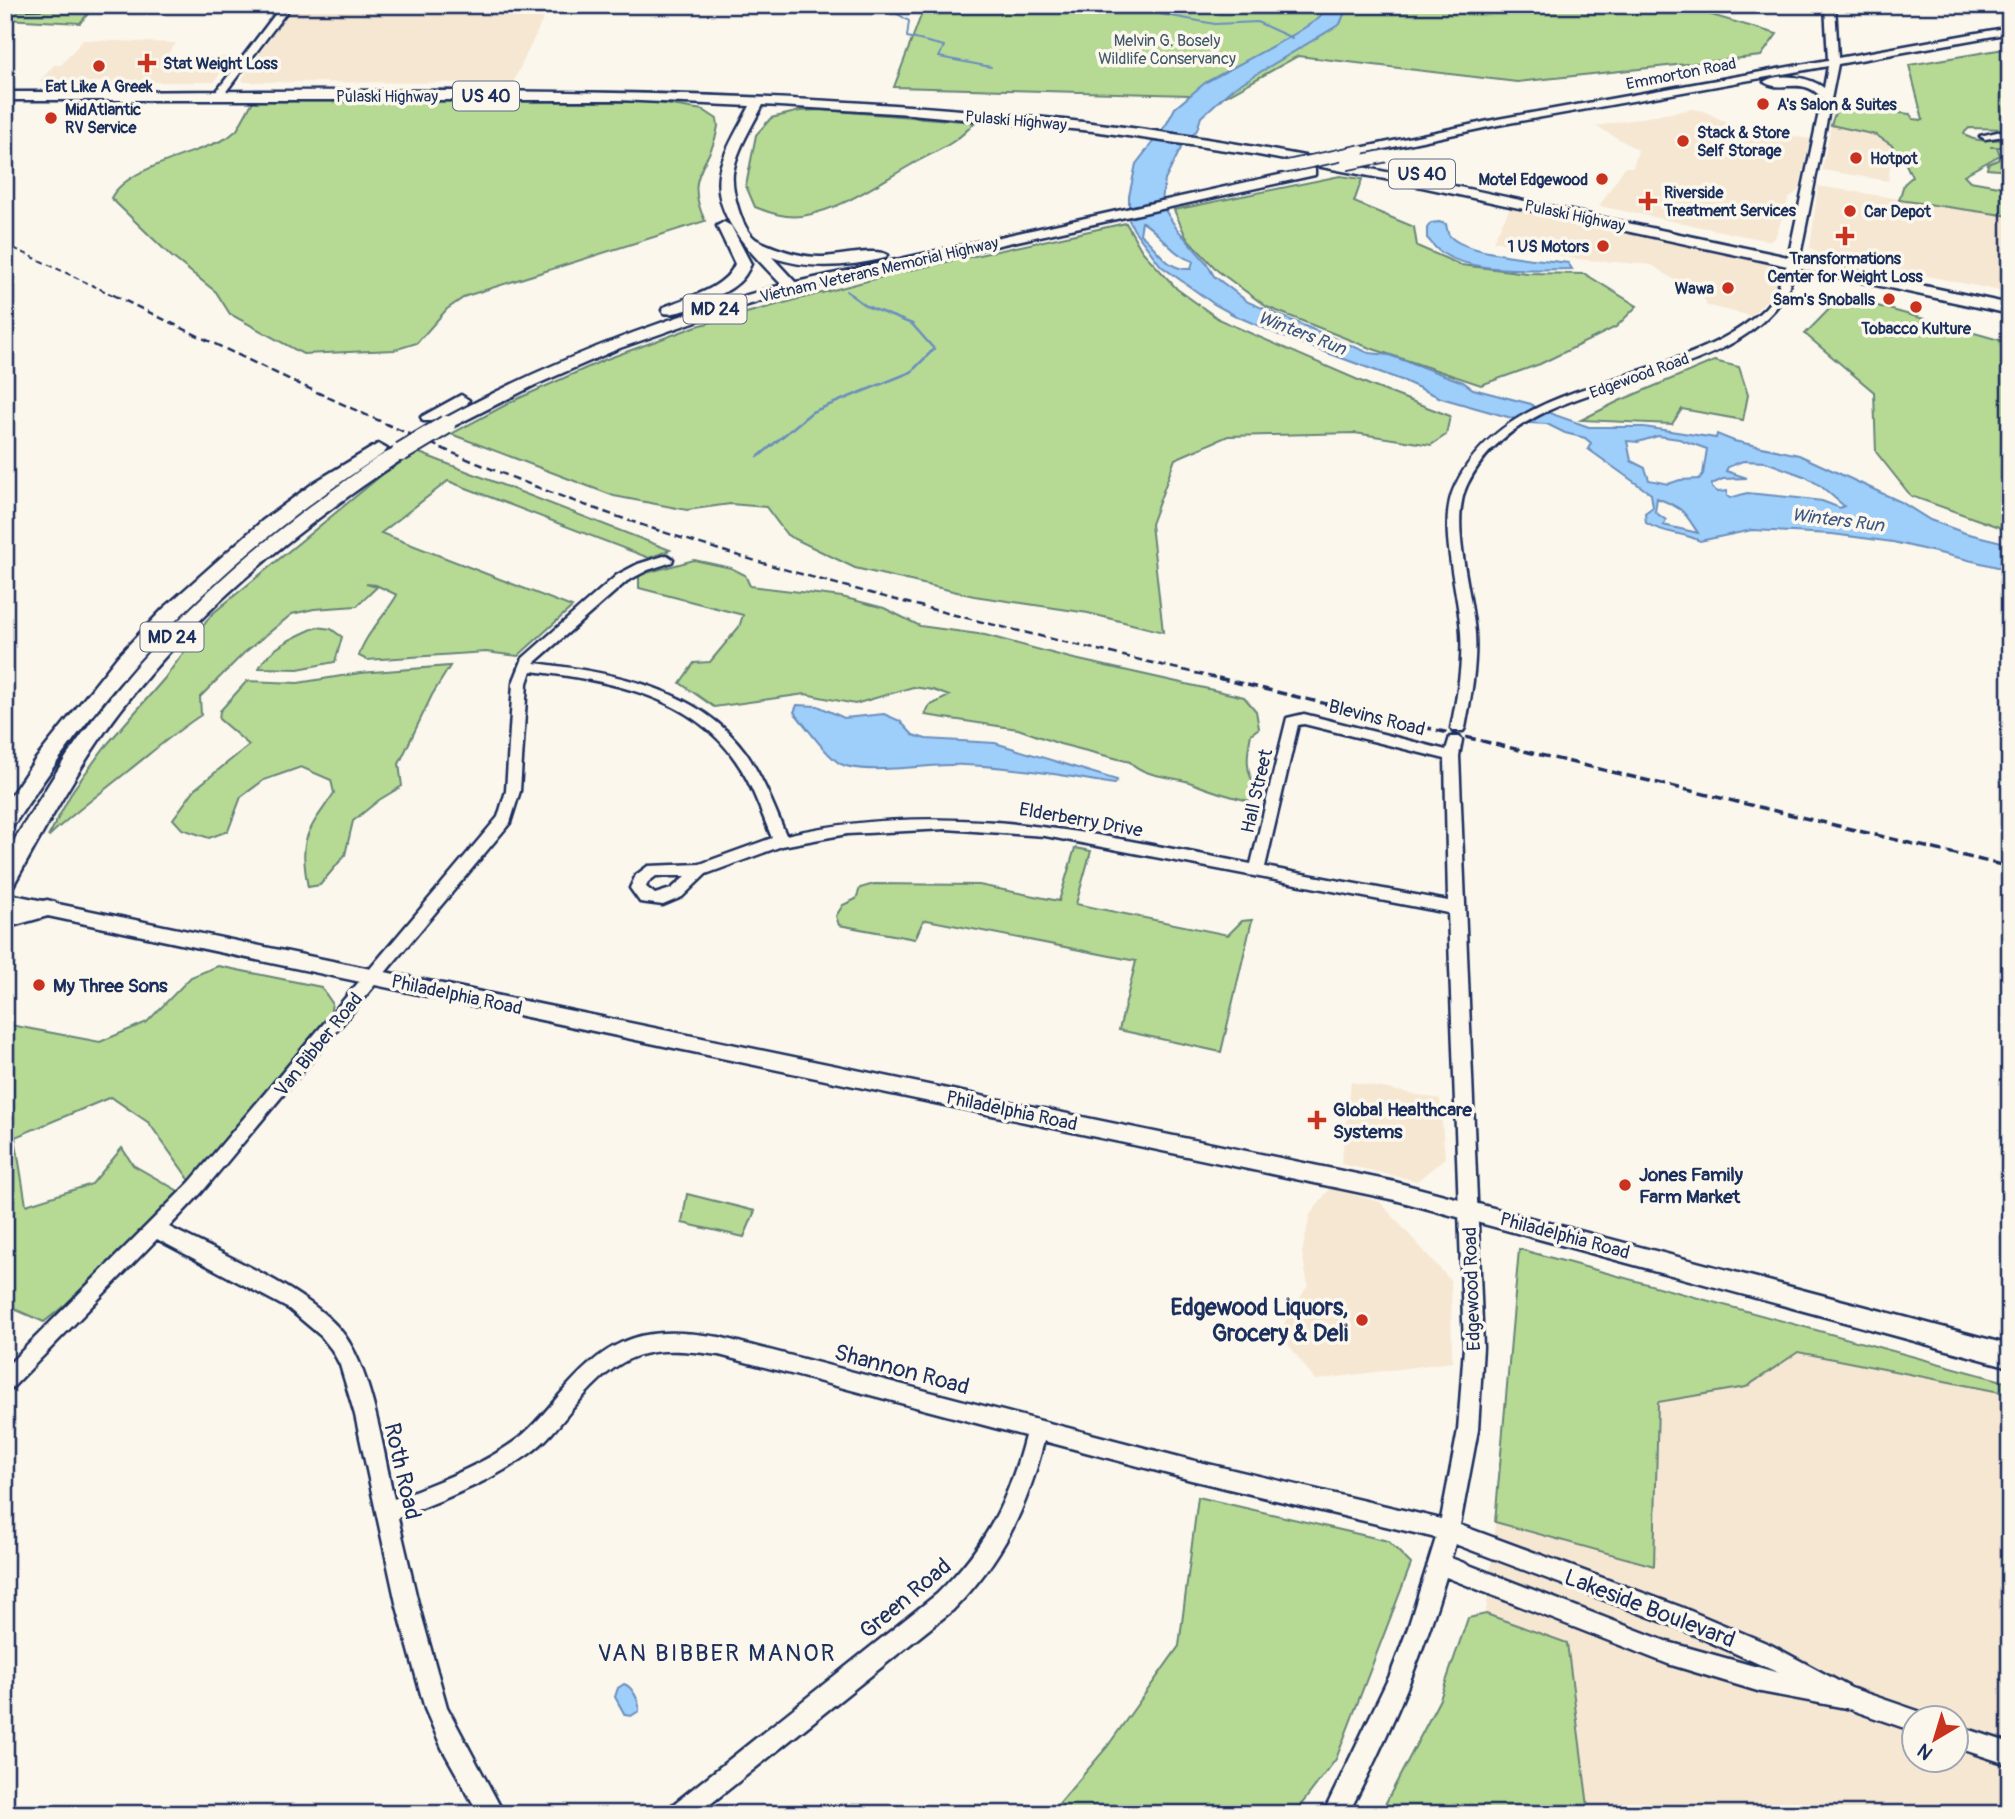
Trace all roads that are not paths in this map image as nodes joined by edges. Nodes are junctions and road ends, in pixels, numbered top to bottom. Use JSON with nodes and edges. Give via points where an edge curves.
{"nodes":[{"id":1,"x":96,"y":5,"type":"edge"},
{"id":2,"x":104,"y":5,"type":"edge"},
{"id":3,"x":1830,"y":5,"type":"edge"},
{"id":4,"x":8,"y":6,"type":"edge"},
{"id":5,"x":287,"y":6,"type":"edge"},
{"id":6,"x":1833,"y":29,"type":"junction"},
{"id":7,"x":2010,"y":30,"type":"edge"},
{"id":8,"x":2010,"y":39,"type":"edge"},
{"id":9,"x":1902,"y":49,"type":"junction"},
{"id":10,"x":1887,"y":60,"type":"junction"},
{"id":11,"x":1833,"y":65,"type":"junction"},
{"id":12,"x":1760,"y":78,"type":"junction"},
{"id":13,"x":5,"y":88,"type":"edge"},
{"id":14,"x":430,"y":88,"type":"junction"},
{"id":15,"x":590,"y":88,"type":"junction"},
{"id":16,"x":221,"y":92,"type":"junction"},
{"id":17,"x":5,"y":96,"type":"edge"},
{"id":18,"x":659,"y":97,"type":"junction"},
{"id":19,"x":754,"y":98,"type":"junction"},
{"id":20,"x":1828,"y":98,"type":"junction"},
{"id":21,"x":877,"y":107,"type":"junction"},
{"id":22,"x":731,"y":121,"type":"junction"},
{"id":23,"x":1159,"y":132,"type":"junction"},
{"id":24,"x":2010,"y":132,"type":"edge"},
{"id":25,"x":1985,"y":136,"type":"dead end"},
{"id":26,"x":734,"y":151,"type":"junction"},
{"id":27,"x":1360,"y":151,"type":"joint"},
{"id":28,"x":1385,"y":156,"type":"joint"},
{"id":29,"x":1186,"y":194,"type":"junction"},
{"id":30,"x":1117,"y":209,"type":"junction"},
{"id":31,"x":724,"y":226,"type":"junction"},
{"id":32,"x":748,"y":237,"type":"junction"},
{"id":33,"x":880,"y":256,"type":"junction"},
{"id":34,"x":1794,"y":258,"type":"junction"},
{"id":35,"x":781,"y":284,"type":"junction"},
{"id":36,"x":2010,"y":300,"type":"edge"},
{"id":37,"x":2010,"y":309,"type":"edge"},
{"id":38,"x":668,"y":311,"type":"junction"},
{"id":39,"x":393,"y":448,"type":"junction"},
{"id":40,"x":667,"y":559,"type":"dead end"},
{"id":41,"x":525,"y":666,"type":"junction"},
{"id":42,"x":1292,"y":721,"type":"joint"},
{"id":43,"x":1455,"y":741,"type":"junction"},
{"id":44,"x":5,"y":821,"type":"edge"},
{"id":45,"x":781,"y":841,"type":"junction"},
{"id":46,"x":701,"y":870,"type":"dead end"},
{"id":47,"x":1257,"y":870,"type":"junction"},
{"id":48,"x":5,"y":880,"type":"edge"},
{"id":49,"x":5,"y":900,"type":"edge"},
{"id":50,"x":47,"y":908,"type":"junction"},
{"id":51,"x":1455,"y":908,"type":"junction"},
{"id":52,"x":5,"y":920,"type":"edge"},
{"id":53,"x":373,"y":976,"type":"junction"},
{"id":54,"x":1467,"y":1208,"type":"junction"},
{"id":55,"x":155,"y":1229,"type":"junction"},
{"id":56,"x":2010,"y":1356,"type":"edge"},
{"id":57,"x":5,"y":1381,"type":"edge"},
{"id":58,"x":1037,"y":1430,"type":"junction"},
{"id":59,"x":388,"y":1512,"type":"junction"},
{"id":60,"x":1448,"y":1531,"type":"junction"},
{"id":61,"x":1440,"y":1564,"type":"junction"},
{"id":62,"x":1846,"y":1697,"type":"junction"},
{"id":63,"x":1899,"y":1715,"type":"edge"},
{"id":64,"x":1969,"y":1741,"type":"edge"},
{"id":65,"x":2010,"y":1754,"type":"edge"},
{"id":66,"x":492,"y":1814,"type":"edge"},
{"id":67,"x":679,"y":1814,"type":"edge"},
{"id":68,"x":1335,"y":1814,"type":"edge"}],
"edges":[{"from":1,"to":4,"type":"street"},
{"from":2,"to":5,"type":"street"},
{"from":3,"to":6,"type":"main road","name":"Edgewood Road"},
{"from":5,"to":16,"type":"street"},
{"from":6,"to":9,"type":"main road","via":[[1849,45]]},
{"from":6,"to":11,"type":"main road","name":"Edgewood Road"},
{"from":6,"to":12,"type":"main road","via":[[1816,51]]},
{"from":7,"to":9,"type":"main road","name":"Emmorton Road","number":"MD 24"},
{"from":8,"to":10,"type":"main road","name":"Emmorton Road","number":"MD 24"},
{"from":9,"to":11,"type":"main road","name":"Emmorton Road","number":"MD 24"},
{"from":10,"to":11,"type":"main road","name":"Emmorton Road","number":"MD 24"},
{"from":10,"to":20,"type":"main road","via":[[1848,74]]},
{"from":11,"to":12,"type":"main road","name":"Emmorton Road","number":"MD 24"},
{"from":11,"to":20,"type":"main road","name":"Edgewood Road"},
{"from":12,"to":20,"type":"main road","via":[[1806,82],[1821,88]]},
{"from":12,"to":27,"type":"main road","name":"Emmorton Road","number":"MD 24","via":[[1498,122]]},
{"from":12,"to":28,"type":"main road","name":"Emmorton Road","number":"MD 24"},
{"from":13,"to":16,"type":"highway","name":"Pulaski Highway","number":"US 40"},
{"from":14,"to":15,"type":"highway","name":"Pulaski Highway","number":"US 40"},
{"from":14,"to":15,"type":"highway","via":[[499,81],[517,86]]},
{"from":14,"to":16,"type":"highway","name":"Pulaski Highway","number":"US 40"},
{"from":15,"to":19,"type":"highway","name":"Pulaski Highway","number":"US 40"},
{"from":16,"to":17,"type":"highway","name":"Pulaski Highway","number":"US 40"},
{"from":16,"to":18,"type":"highway","name":"Pulaski Highway","number":"US 40"},
{"from":18,"to":19,"type":"highway","name":"Pulaski Highway","number":"US 40"},
{"from":18,"to":22,"type":"highway","via":[[704,103]]},
{"from":19,"to":21,"type":"highway","name":"Pulaski Highway","number":"US 40"},
{"from":19,"to":22,"type":"highway"},
{"from":19,"to":23,"type":"highway","name":"Pulaski Highway","number":"US 40","via":[[968,106]]},
{"from":19,"to":26,"type":"highway","via":[[757,104]]},
{"from":20,"to":34,"type":"main road","name":"Edgewood Road"},
{"from":21,"to":23,"type":"highway","name":"Pulaski Highway","number":"US 40"},
{"from":21,"to":26,"type":"highway","via":[[808,106],[773,111],[757,121]]},
{"from":22,"to":31,"type":"highway","via":[[712,181],[713,200]]},
{"from":23,"to":34,"type":"highway","name":"Pulaski Highway","number":"US 40"},
{"from":24,"to":25,"type":"street"},
{"from":26,"to":32,"type":"highway","via":[[725,193]]},
{"from":27,"to":29,"type":"main road","name":"Vietnam Veterans Memorial Highway","number":"MD 24","bridge":true},
{"from":28,"to":29,"type":"main road","name":"Vietnam Veterans Memorial Highway","number":"MD 24","bridge":true},
{"from":29,"to":30,"type":"main road","name":"Vietnam Veterans Memorial Highway","number":"MD 24"},
{"from":30,"to":33,"type":"main road","name":"Vietnam Veterans Memorial Highway","number":"MD 24"},
{"from":30,"to":35,"type":"main road","name":"Vietnam Veterans Memorial Highway","number":"MD 24"},
{"from":31,"to":35,"type":"highway"},
{"from":31,"to":38,"type":"highway","via":[[743,264],[739,276],[723,288]]},
{"from":32,"to":33,"type":"highway","via":[[781,256],[803,262]]},
{"from":32,"to":35,"type":"highway"},
{"from":33,"to":35,"type":"main road","name":"Vietnam Veterans Memorial Highway","number":"MD 24"},
{"from":34,"to":36,"type":"highway","name":"Pulaski Highway","number":"US 40"},
{"from":34,"to":37,"type":"highway","name":"Pulaski Highway","number":"US 40"},
{"from":34,"to":43,"type":"street","name":"Edgewood Road","via":[[1770,309],[1734,336],[1522,421],[1489,444],[1469,468],[1456,500],[1468,655]]},
{"from":35,"to":38,"type":"highway","name":"Vietnam Veterans Memorial Highway","number":"MD 24"},
{"from":35,"to":39,"type":"highway","name":"Vietnam Veterans Memorial Highway","number":"MD 24","bridge":true,"via":[[585,356]]},
{"from":38,"to":39,"type":"highway","name":"Vietnam Veterans Memorial Highway","number":"MD 24","via":[[548,357],[429,417]]},
{"from":39,"to":44,"type":"highway","name":"Vietnam Veterans Memorial Highway","number":"MD 24","via":[[332,477],[270,522],[159,621],[72,722]]},
{"from":39,"to":48,"type":"highway","name":"Vietnam Veterans Memorial Highway","number":"MD 24","via":[[283,535],[168,642],[79,754]]},
{"from":40,"to":41,"type":"street","via":[[616,583]]},
{"from":41,"to":45,"type":"street","via":[[643,689],[716,729],[733,747],[758,789]]},
{"from":41,"to":53,"type":"street","name":"Van Bibber Road","via":[[508,813]]},
{"from":42,"to":43,"type":"street","name":"Blevins Road"},
{"from":42,"to":47,"type":"street","name":"Hall Street"},
{"from":43,"to":51,"type":"street","name":"Edgewood Road"},
{"from":45,"to":46,"type":"street","name":"Elderberry Drive"},
{"from":45,"to":47,"type":"street","name":"Elderberry Drive","via":[[890,824],[998,825]]},
{"from":47,"to":51,"type":"street","name":"Elderberry Drive"},
{"from":49,"to":50,"type":"main road","name":"Philadelphia Road"},
{"from":50,"to":52,"type":"highway"},
{"from":50,"to":53,"type":"main road","name":"Philadelphia Road"},
{"from":51,"to":54,"type":"street","name":"Edgewood Road"},
{"from":53,"to":54,"type":"main road","name":"Philadelphia Road"},
{"from":53,"to":55,"type":"street","name":"Van Bibber Road","via":[[249,1127]]},
{"from":54,"to":56,"type":"main road","name":"Philadelphia Road"},
{"from":54,"to":60,"type":"street","name":"Edgewood Road","via":[[1474,1306],[1473,1381],[1469,1429]]},
{"from":55,"to":57,"type":"street","name":"Van Bibber Road"},
{"from":55,"to":59,"type":"street","name":"Roth Road","via":[[296,1303],[328,1330],[349,1363]]},
{"from":58,"to":59,"type":"street","name":"Shannon Road","via":[[719,1346],[650,1341],[603,1364],[524,1446]]},
{"from":58,"to":60,"type":"street","name":"Shannon Road"},
{"from":58,"to":67,"type":"street","name":"Green Road","via":[[1017,1499],[999,1539],[975,1573]]},
{"from":59,"to":66,"type":"street","name":"Roth Road","via":[[436,1709]]},
{"from":60,"to":61,"type":"street","name":"Edgewood Road"},
{"from":60,"to":62,"type":"street","name":"Lakeside Boulevard","via":[[1681,1618],[1763,1653]]},
{"from":61,"to":62,"type":"street","name":"Lakeside Boulevard","via":[[1668,1653],[1761,1681]]},
{"from":61,"to":68,"type":"street","name":"Edgewood Road","via":[[1396,1690]]},
{"from":62,"to":63,"type":"street","name":"Lakeside Boulevard"},
{"from":64,"to":65,"type":"street"}]}
